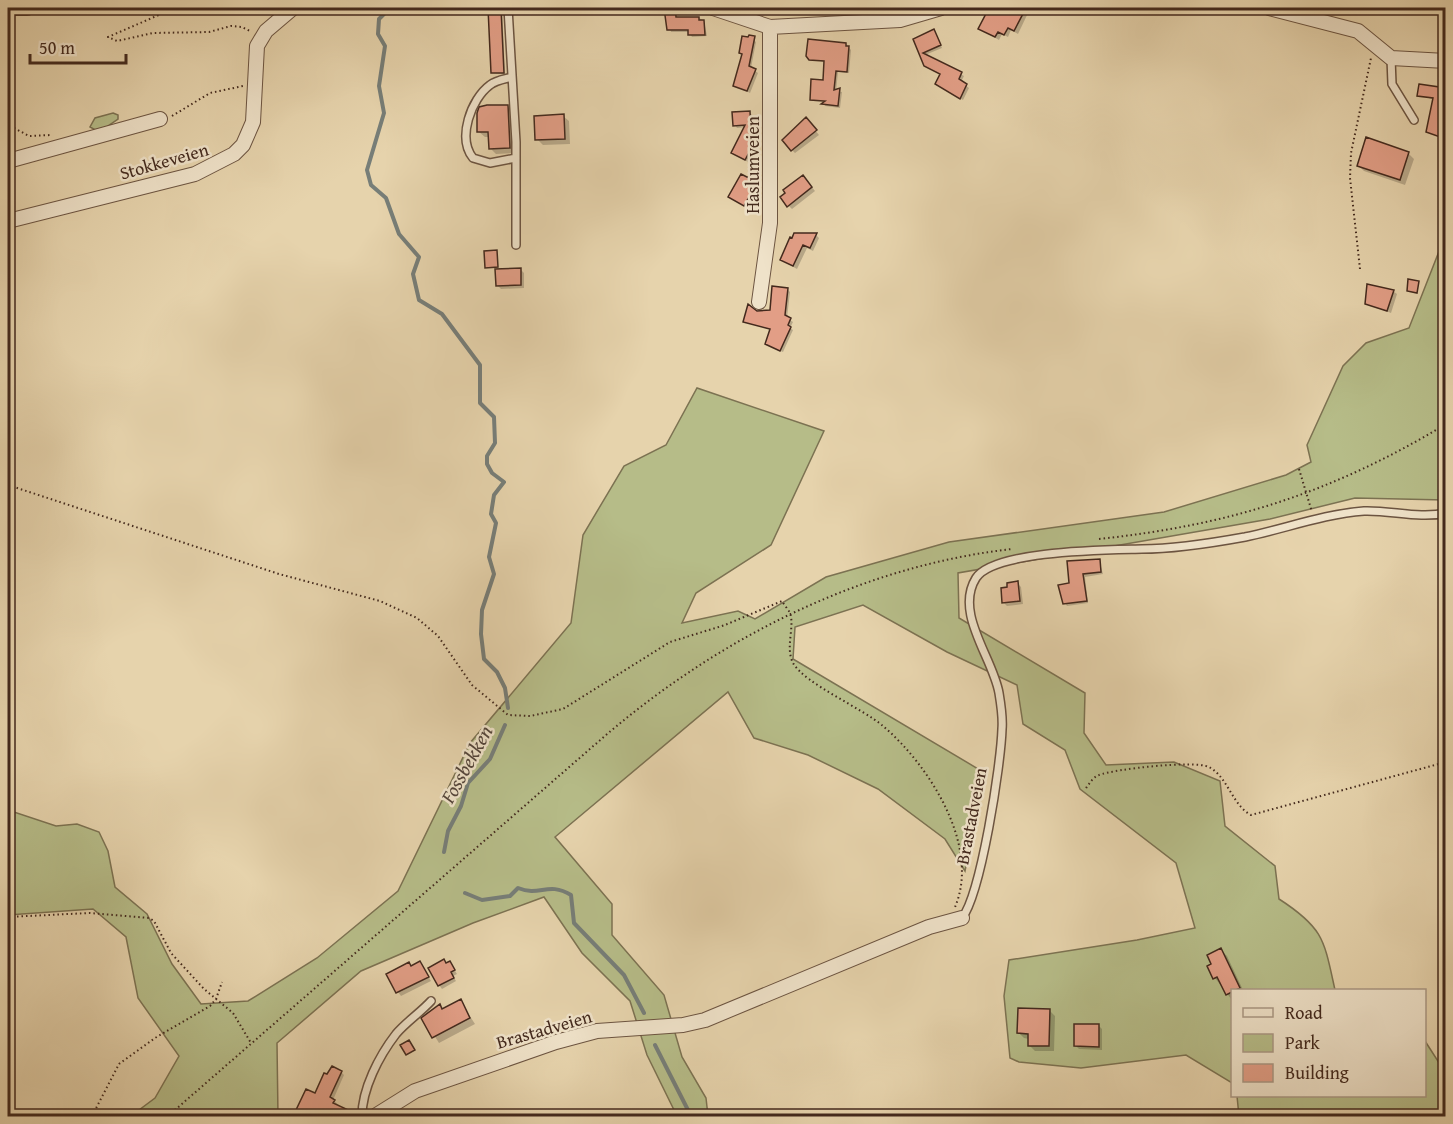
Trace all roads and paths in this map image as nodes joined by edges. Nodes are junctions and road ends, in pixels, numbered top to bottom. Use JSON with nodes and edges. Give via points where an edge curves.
{"nodes":[{"id":1,"x":8,"y":8,"type":"edge"},
{"id":2,"x":27,"y":8,"type":"edge"},
{"id":3,"x":175,"y":8,"type":"edge"},
{"id":4,"x":293,"y":8,"type":"edge"},
{"id":5,"x":508,"y":8,"type":"edge"},
{"id":6,"x":713,"y":8,"type":"edge"},
{"id":7,"x":940,"y":8,"type":"edge"},
{"id":8,"x":1269,"y":8,"type":"edge"},
{"id":9,"x":770,"y":27,"type":"junction"},
{"id":10,"x":261,"y":38,"type":"junction"},
{"id":11,"x":1376,"y":44,"type":"junction"},
{"id":12,"x":1391,"y":58,"type":"junction"},
{"id":13,"x":1446,"y":61,"type":"edge"},
{"id":14,"x":512,"y":77,"type":"junction"},
{"id":15,"x":255,"y":84,"type":"junction"},
{"id":16,"x":160,"y":119,"type":"joint"},
{"id":17,"x":1414,"y":120,"type":"dead end"},
{"id":18,"x":516,"y":158,"type":"junction"},
{"id":19,"x":8,"y":161,"type":"edge"},
{"id":20,"x":8,"y":221,"type":"edge"},
{"id":21,"x":516,"y":245,"type":"dead end"},
{"id":22,"x":1360,"y":269,"type":"dead end"},
{"id":23,"x":759,"y":302,"type":"dead end"},
{"id":24,"x":1446,"y":424,"type":"edge"},
{"id":25,"x":1299,"y":469,"type":"dead end"},
{"id":26,"x":8,"y":485,"type":"edge"},
{"id":27,"x":1312,"y":512,"type":"dead end"},
{"id":28,"x":1446,"y":513,"type":"edge"},
{"id":29,"x":1099,"y":539,"type":"dead end"},
{"id":30,"x":1019,"y":548,"type":"dead end"},
{"id":31,"x":790,"y":614,"type":"junction"},
{"id":32,"x":1446,"y":762,"type":"edge"},
{"id":33,"x":1086,"y":788,"type":"dead end"},
{"id":34,"x":8,"y":918,"type":"edge"},
{"id":35,"x":956,"y":920,"type":"junction"},
{"id":36,"x":222,"y":982,"type":"dead end"},
{"id":37,"x":216,"y":999,"type":"junction"},
{"id":38,"x":430,"y":1001,"type":"dead end"},
{"id":39,"x":251,"y":1044,"type":"junction"},
{"id":40,"x":92,"y":1116,"type":"edge"},
{"id":41,"x":168,"y":1116,"type":"edge"},
{"id":42,"x":362,"y":1116,"type":"edge"},
{"id":43,"x":375,"y":1116,"type":"edge"}],
"edges":[{"from":1,"to":2,"type":"street"},
{"from":3,"to":10,"type":"path","via":[[108,37],[117,41],[153,33],[209,32],[231,26],[242,27]]},
{"from":4,"to":10,"type":"street"},
{"from":5,"to":14,"type":"lane"},
{"from":6,"to":9,"type":"street"},
{"from":7,"to":9,"type":"street","via":[[900,20]]},
{"from":8,"to":11,"type":"street","via":[[1350,28]]},
{"from":9,"to":23,"type":"street","name":"Haslumveien","via":[[770,223]]},
{"from":10,"to":15,"type":"street","name":"Stokkeveien","via":[[255,54]]},
{"from":11,"to":12,"type":"street"},
{"from":11,"to":22,"type":"path","via":[[1351,153]]},
{"from":12,"to":13,"type":"street"},
{"from":12,"to":17,"type":"lane","via":[[1392,84]]},
{"from":14,"to":18,"type":"lane"},
{"from":14,"to":18,"type":"lane","via":[[493,83],[483,92],[469,119],[467,144],[473,158],[483,163]]},
{"from":15,"to":16,"type":"path","via":[[210,93],[190,107]]},
{"from":15,"to":20,"type":"street","name":"Stokkeveien","via":[[250,133],[243,145],[223,162],[163,183]]},
{"from":16,"to":19,"type":"street"},
{"from":18,"to":21,"type":"lane"},
{"from":24,"to":29,"type":"path","via":[[1384,460],[1290,500],[1191,527]]},
{"from":25,"to":27,"type":"path","bridge":true},
{"from":26,"to":31,"type":"path","via":[[279,574],[380,601],[417,618],[438,636],[472,685],[508,715],[530,716],[563,709],[670,642],[782,601]]},
{"from":28,"to":35,"type":"lane","name":"Brastadveien","via":[[1356,512],[1243,537],[1008,559],[989,566],[977,576],[969,603],[994,669],[1003,727],[976,886]]},
{"from":30,"to":31,"type":"path","via":[[918,566]]},
{"from":31,"to":35,"type":"path","via":[[793,662],[808,678],[883,726],[928,774],[944,800],[963,873]]},
{"from":31,"to":39,"type":"path","via":[[702,663],[633,712]]},
{"from":32,"to":33,"type":"path","via":[[1251,815],[1243,811],[1207,766],[1121,769],[1094,778]]},
{"from":34,"to":37,"type":"path","via":[[89,913],[149,918],[171,953]]},
{"from":35,"to":43,"type":"street","name":"Brastadveien","via":[[705,1020],[597,1031],[556,1042],[415,1091]]},
{"from":36,"to":37,"type":"path"},
{"from":37,"to":39,"type":"path","via":[[233,1013]]},
{"from":37,"to":40,"type":"path","via":[[119,1064]]},
{"from":38,"to":42,"type":"lane","via":[[396,1035],[367,1084]]},
{"from":39,"to":41,"type":"path"}]}
